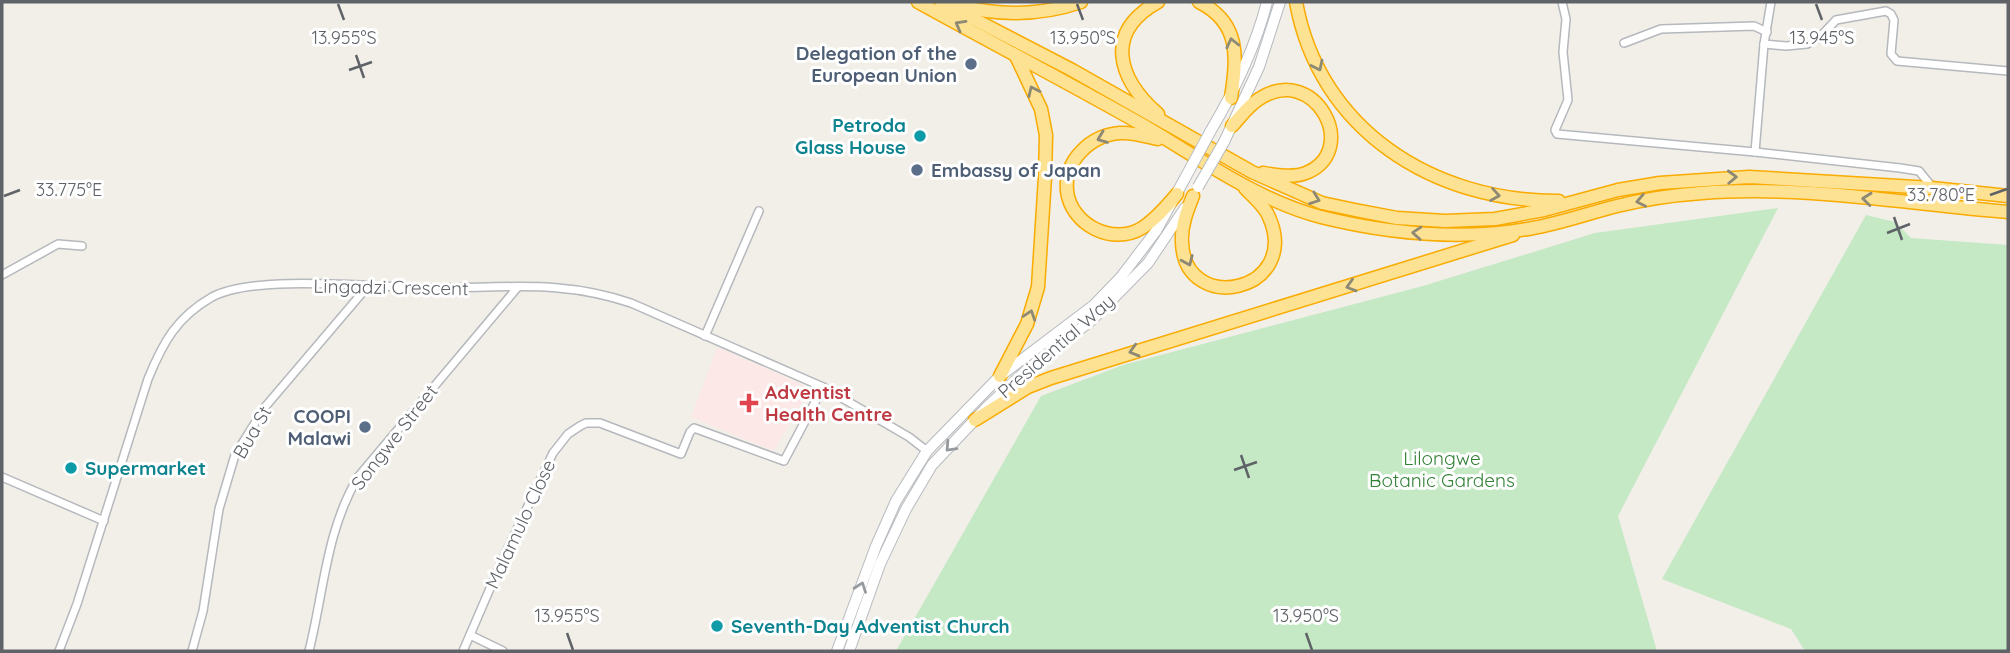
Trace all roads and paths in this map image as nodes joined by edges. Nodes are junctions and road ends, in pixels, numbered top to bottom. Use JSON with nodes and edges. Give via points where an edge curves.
{"nodes":[{"id":1,"x":918,"y":2,"type":"edge"},
{"id":2,"x":943,"y":2,"type":"edge"},
{"id":3,"x":1081,"y":2,"type":"edge"},
{"id":4,"x":1158,"y":2,"type":"edge"},
{"id":5,"x":1199,"y":2,"type":"edge"},
{"id":6,"x":1267,"y":2,"type":"edge"},
{"id":7,"x":1280,"y":2,"type":"edge"},
{"id":8,"x":1296,"y":2,"type":"edge"},
{"id":9,"x":1562,"y":2,"type":"edge"},
{"id":10,"x":1771,"y":2,"type":"edge"},
{"id":11,"x":1767,"y":32,"type":"junction"},
{"id":12,"x":1624,"y":44,"type":"dead end"},
{"id":13,"x":1764,"y":44,"type":"junction"},
{"id":14,"x":1016,"y":55,"type":"junction"},
{"id":15,"x":2008,"y":71,"type":"edge"},
{"id":16,"x":1231,"y":98,"type":"junction"},
{"id":17,"x":1232,"y":126,"type":"junction"},
{"id":18,"x":1174,"y":127,"type":"junction"},
{"id":19,"x":1168,"y":141,"type":"junction"},
{"id":20,"x":1755,"y":152,"type":"junction"},
{"id":21,"x":1252,"y":173,"type":"junction"},
{"id":22,"x":1240,"y":183,"type":"junction"},
{"id":23,"x":1932,"y":188,"type":"junction"},
{"id":24,"x":1195,"y":191,"type":"junction"},
{"id":25,"x":1177,"y":194,"type":"junction"},
{"id":26,"x":2008,"y":196,"type":"edge"},
{"id":27,"x":1579,"y":201,"type":"junction"},
{"id":28,"x":759,"y":211,"type":"dead end"},
{"id":29,"x":2008,"y":212,"type":"edge"},
{"id":30,"x":1533,"y":228,"type":"junction"},
{"id":31,"x":82,"y":246,"type":"dead end"},
{"id":32,"x":2,"y":275,"type":"edge"},
{"id":33,"x":368,"y":286,"type":"junction"},
{"id":34,"x":517,"y":288,"type":"junction"},
{"id":35,"x":705,"y":336,"type":"junction"},
{"id":36,"x":1000,"y":376,"type":"junction"},
{"id":37,"x":823,"y":387,"type":"junction"},
{"id":38,"x":975,"y":420,"type":"junction"},
{"id":39,"x":927,"y":451,"type":"junction"},
{"id":40,"x":2,"y":477,"type":"edge"},
{"id":41,"x":104,"y":520,"type":"junction"},
{"id":42,"x":470,"y":635,"type":"junction"},
{"id":43,"x":59,"y":651,"type":"edge"},
{"id":44,"x":192,"y":651,"type":"edge"},
{"id":45,"x":309,"y":651,"type":"edge"},
{"id":46,"x":463,"y":651,"type":"edge"},
{"id":47,"x":503,"y":651,"type":"edge"},
{"id":48,"x":837,"y":651,"type":"edge"},
{"id":49,"x":849,"y":651,"type":"edge"}],
"edges":[{"from":14,"to":1,"type":"highway","one_way":true},
{"from":2,"to":3,"type":"highway","via":[[1022,13],[1058,10]]},
{"from":2,"to":18,"type":"highway"},
{"from":4,"to":18,"type":"highway","via":[[1130,26],[1122,47],[1123,63],[1140,95]]},
{"from":16,"to":5,"type":"highway","one_way":true,"via":[[1236,64],[1230,32],[1210,7]]},
{"from":6,"to":16,"type":"main road","name":"Presidential Way"},
{"from":7,"to":17,"type":"main road","name":"Presidential Way","via":[[1259,67]]},
{"from":8,"to":27,"type":"highway","one_way":true,"via":[[1306,43],[1344,109],[1409,165],[1480,193],[1531,201]]},
{"from":9,"to":20,"type":"street","via":[[1568,100],[1557,134]]},
{"from":10,"to":11,"type":"street"},
{"from":11,"to":12,"type":"street","via":[[1754,26],[1661,29]]},
{"from":11,"to":13,"type":"street"},
{"from":13,"to":15,"type":"street","via":[[1807,44],[1836,20],[1886,12],[1894,20],[1891,54],[1897,61]]},
{"from":13,"to":20,"type":"street"},
{"from":14,"to":19,"type":"highway"},
{"from":36,"to":14,"type":"highway","one_way":true,"via":[[1027,324],[1038,288],[1045,177],[1041,109]]},
{"from":16,"to":25,"type":"main road","name":"Presidential Way","bridge":true},
{"from":17,"to":21,"type":"highway","via":[[1250,105],[1271,92],[1307,95],[1325,113],[1331,140],[1328,151],[1312,169],[1287,176]]},
{"from":17,"to":24,"type":"main road","name":"Presidential Way","bridge":true},
{"from":18,"to":21,"type":"highway"},
{"from":19,"to":22,"type":"highway"},
{"from":19,"to":25,"type":"highway","one_way":true,"via":[[1122,133],[1097,138],[1073,164],[1067,190],[1081,219],[1116,235],[1141,229]]},
{"from":20,"to":23,"type":"street","via":[[1919,171]]},
{"from":21,"to":27,"type":"highway","one_way":true,"via":[[1322,203],[1397,218],[1495,219]]},
{"from":24,"to":22,"type":"highway","one_way":true,"via":[[1182,242],[1190,269],[1213,286],[1242,286],[1265,270],[1275,244],[1268,214]]},
{"from":30,"to":22,"type":"highway","one_way":true,"via":[[1444,235],[1395,232],[1318,216]]},
{"from":23,"to":26,"type":"highway"},
{"from":27,"to":23,"type":"highway","one_way":true,"via":[[1660,183],[1741,177]]},
{"from":24,"to":38,"type":"main road","name":"Presidential Way","via":[[1149,263],[1092,320],[1028,369]]},
{"from":25,"to":36,"type":"main road","name":"Presidential Way","via":[[1156,231],[1094,305]]},
{"from":28,"to":35,"type":"street"},
{"from":29,"to":30,"type":"highway","one_way":true,"via":[[1735,191],[1661,197]]},
{"from":30,"to":38,"type":"highway","one_way":true,"via":[[1051,378]]},
{"from":31,"to":32,"type":"street","via":[[58,244]]},
{"from":33,"to":34,"type":"street","name":"Lingadzi Crescent"},
{"from":33,"to":41,"type":"street","name":"Lingadzi Crescent","via":[[239,288],[214,296],[185,315],[159,351]]},
{"from":33,"to":44,"type":"street","name":"Bua St","via":[[264,407],[235,455],[219,509]]},
{"from":34,"to":35,"type":"street","name":"Lingadzi Crescent","via":[[608,295]]},
{"from":34,"to":45,"type":"street","name":"Songwe Street","via":[[358,477],[347,496],[334,528]]},
{"from":35,"to":37,"type":"street","name":"Lingadzi Crescent"},
{"from":36,"to":39,"type":"main road","name":"Presidential Way"},
{"from":37,"to":39,"type":"street","name":"Lingadzi Crescent"},
{"from":37,"to":42,"type":"street","name":"Malamulo Close","via":[[784,461],[694,428],[681,454],[600,423],[580,426],[568,434],[553,453]]},
{"from":38,"to":49,"type":"main road","name":"Presidential Way","one_way":true,"via":[[932,465],[906,509],[880,564]]},
{"from":48,"to":39,"type":"main road","name":"Presidential Way","one_way":true,"via":[[896,501]]},
{"from":40,"to":41,"type":"street"},
{"from":41,"to":43,"type":"street","name":"Lingadzi Crescent"},
{"from":42,"to":46,"type":"street","name":"Malamulo Close"},
{"from":42,"to":47,"type":"street"}]}
